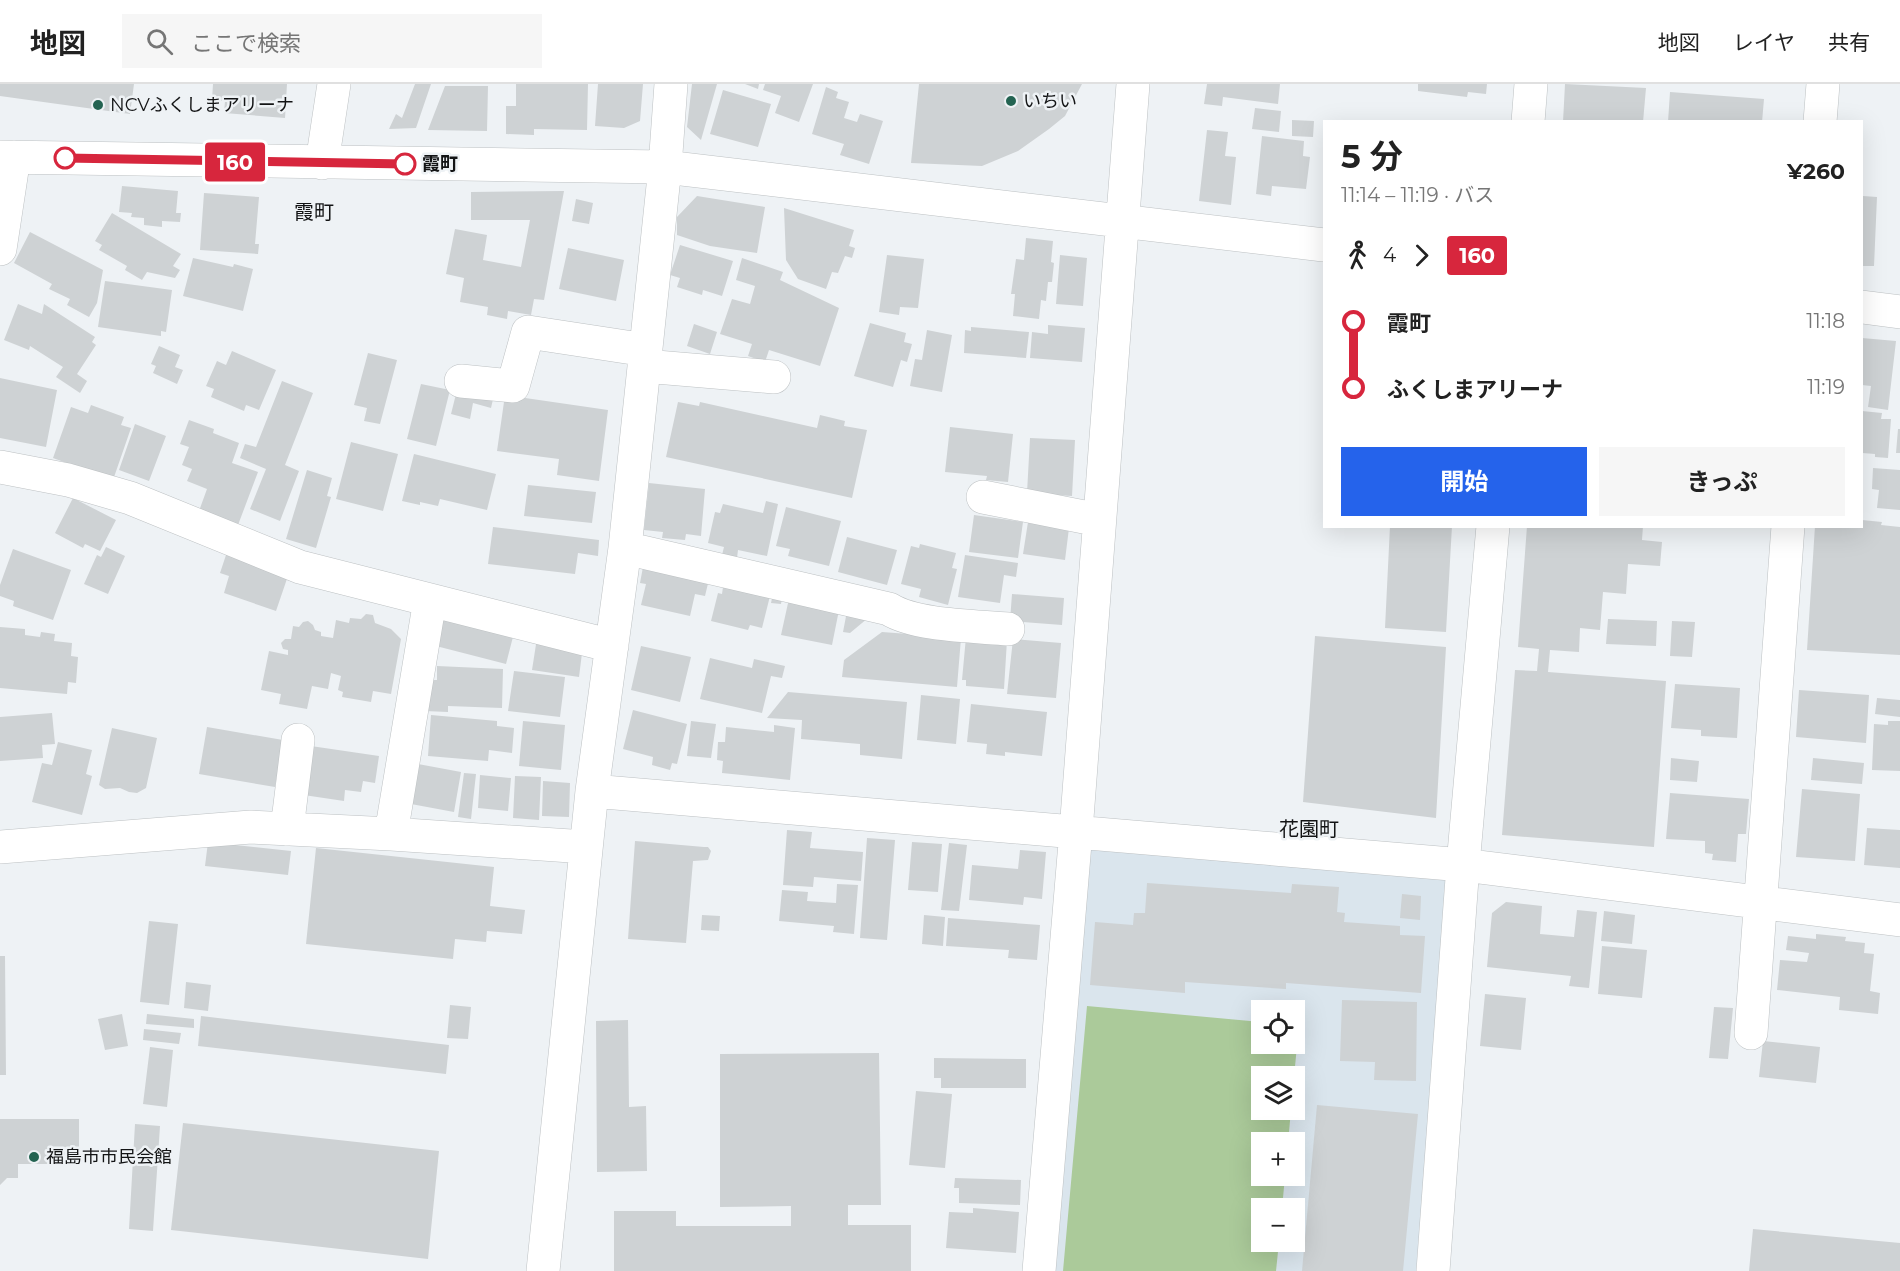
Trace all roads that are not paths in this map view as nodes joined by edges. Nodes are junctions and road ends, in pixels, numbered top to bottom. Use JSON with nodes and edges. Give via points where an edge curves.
{"nodes":[{"id":1,"x":334,"y":84,"type":"edge"},
{"id":2,"x":671,"y":84,"type":"edge"},
{"id":3,"x":1133,"y":84,"type":"edge"},
{"id":4,"x":1531,"y":84,"type":"edge"},
{"id":5,"x":1823,"y":84,"type":"edge"},
{"id":6,"x":1528,"y":120,"type":"edge"},
{"id":7,"x":1820,"y":120,"type":"edge"},
{"id":8,"x":7,"y":157,"type":"edge"},
{"id":9,"x":322,"y":163,"type":"junction"},
{"id":10,"x":665,"y":167,"type":"junction"},
{"id":11,"x":1121,"y":220,"type":"junction"},
{"id":12,"x":1323,"y":245,"type":"edge"},
{"id":13,"x":0,"y":249,"type":"edge"},
{"id":14,"x":1863,"y":308,"type":"edge"},
{"id":15,"x":1900,"y":312,"type":"edge"},
{"id":16,"x":645,"y":358,"type":"junction"},
{"id":17,"x":774,"y":377,"type":"dead end"},
{"id":18,"x":461,"y":381,"type":"dead end"},
{"id":19,"x":0,"y":467,"type":"edge"},
{"id":20,"x":983,"y":497,"type":"dead end"},
{"id":21,"x":1099,"y":520,"type":"junction"},
{"id":22,"x":1493,"y":528,"type":"edge"},
{"id":23,"x":1788,"y":528,"type":"edge"},
{"id":24,"x":625,"y":548,"type":"junction"},
{"id":25,"x":430,"y":600,"type":"junction"},
{"id":26,"x":1008,"y":629,"type":"dead end"},
{"id":27,"x":612,"y":646,"type":"junction"},
{"id":28,"x":298,"y":740,"type":"dead end"},
{"id":29,"x":592,"y":791,"type":"junction"},
{"id":30,"x":287,"y":829,"type":"junction"},
{"id":31,"x":1076,"y":831,"type":"junction"},
{"id":32,"x":391,"y":834,"type":"junction"},
{"id":33,"x":0,"y":847,"type":"edge"},
{"id":34,"x":586,"y":847,"type":"junction"},
{"id":35,"x":1463,"y":865,"type":"junction"},
{"id":36,"x":1762,"y":904,"type":"junction"},
{"id":37,"x":1900,"y":920,"type":"edge"},
{"id":38,"x":1751,"y":1033,"type":"dead end"},
{"id":39,"x":543,"y":1271,"type":"edge"},
{"id":40,"x":1039,"y":1271,"type":"edge"},
{"id":41,"x":1433,"y":1271,"type":"edge"}],
"edges":[{"from":1,"to":9,"type":"street"},
{"from":2,"to":10,"type":"street"},
{"from":3,"to":11,"type":"street"},
{"from":4,"to":6,"type":"street"},
{"from":5,"to":7,"type":"street"},
{"from":8,"to":9,"type":"street"},
{"from":8,"to":13,"type":"street"},
{"from":9,"to":10,"type":"street"},
{"from":10,"to":11,"type":"street"},
{"from":10,"to":16,"type":"street"},
{"from":11,"to":12,"type":"street"},
{"from":11,"to":21,"type":"street"},
{"from":14,"to":15,"type":"street"},
{"from":16,"to":17,"type":"street"},
{"from":16,"to":18,"type":"street","via":[[528,332],[513,386]]},
{"from":16,"to":24,"type":"street"},
{"from":19,"to":25,"type":"street","via":[[68,480],[130,498],[300,567]]},
{"from":20,"to":21,"type":"street"},
{"from":21,"to":31,"type":"street"},
{"from":22,"to":35,"type":"street"},
{"from":23,"to":36,"type":"street"},
{"from":24,"to":26,"type":"street","via":[[906,616]]},
{"from":24,"to":27,"type":"street"},
{"from":25,"to":27,"type":"street"},
{"from":25,"to":32,"type":"street"},
{"from":27,"to":29,"type":"street"},
{"from":28,"to":30,"type":"street"},
{"from":29,"to":31,"type":"street"},
{"from":29,"to":34,"type":"street"},
{"from":30,"to":32,"type":"street"},
{"from":30,"to":33,"type":"street","via":[[251,827]]},
{"from":31,"to":35,"type":"street"},
{"from":31,"to":40,"type":"street"},
{"from":32,"to":34,"type":"street"},
{"from":34,"to":39,"type":"street"},
{"from":35,"to":36,"type":"street"},
{"from":35,"to":41,"type":"street"},
{"from":36,"to":37,"type":"street"},
{"from":36,"to":38,"type":"street"}]}
